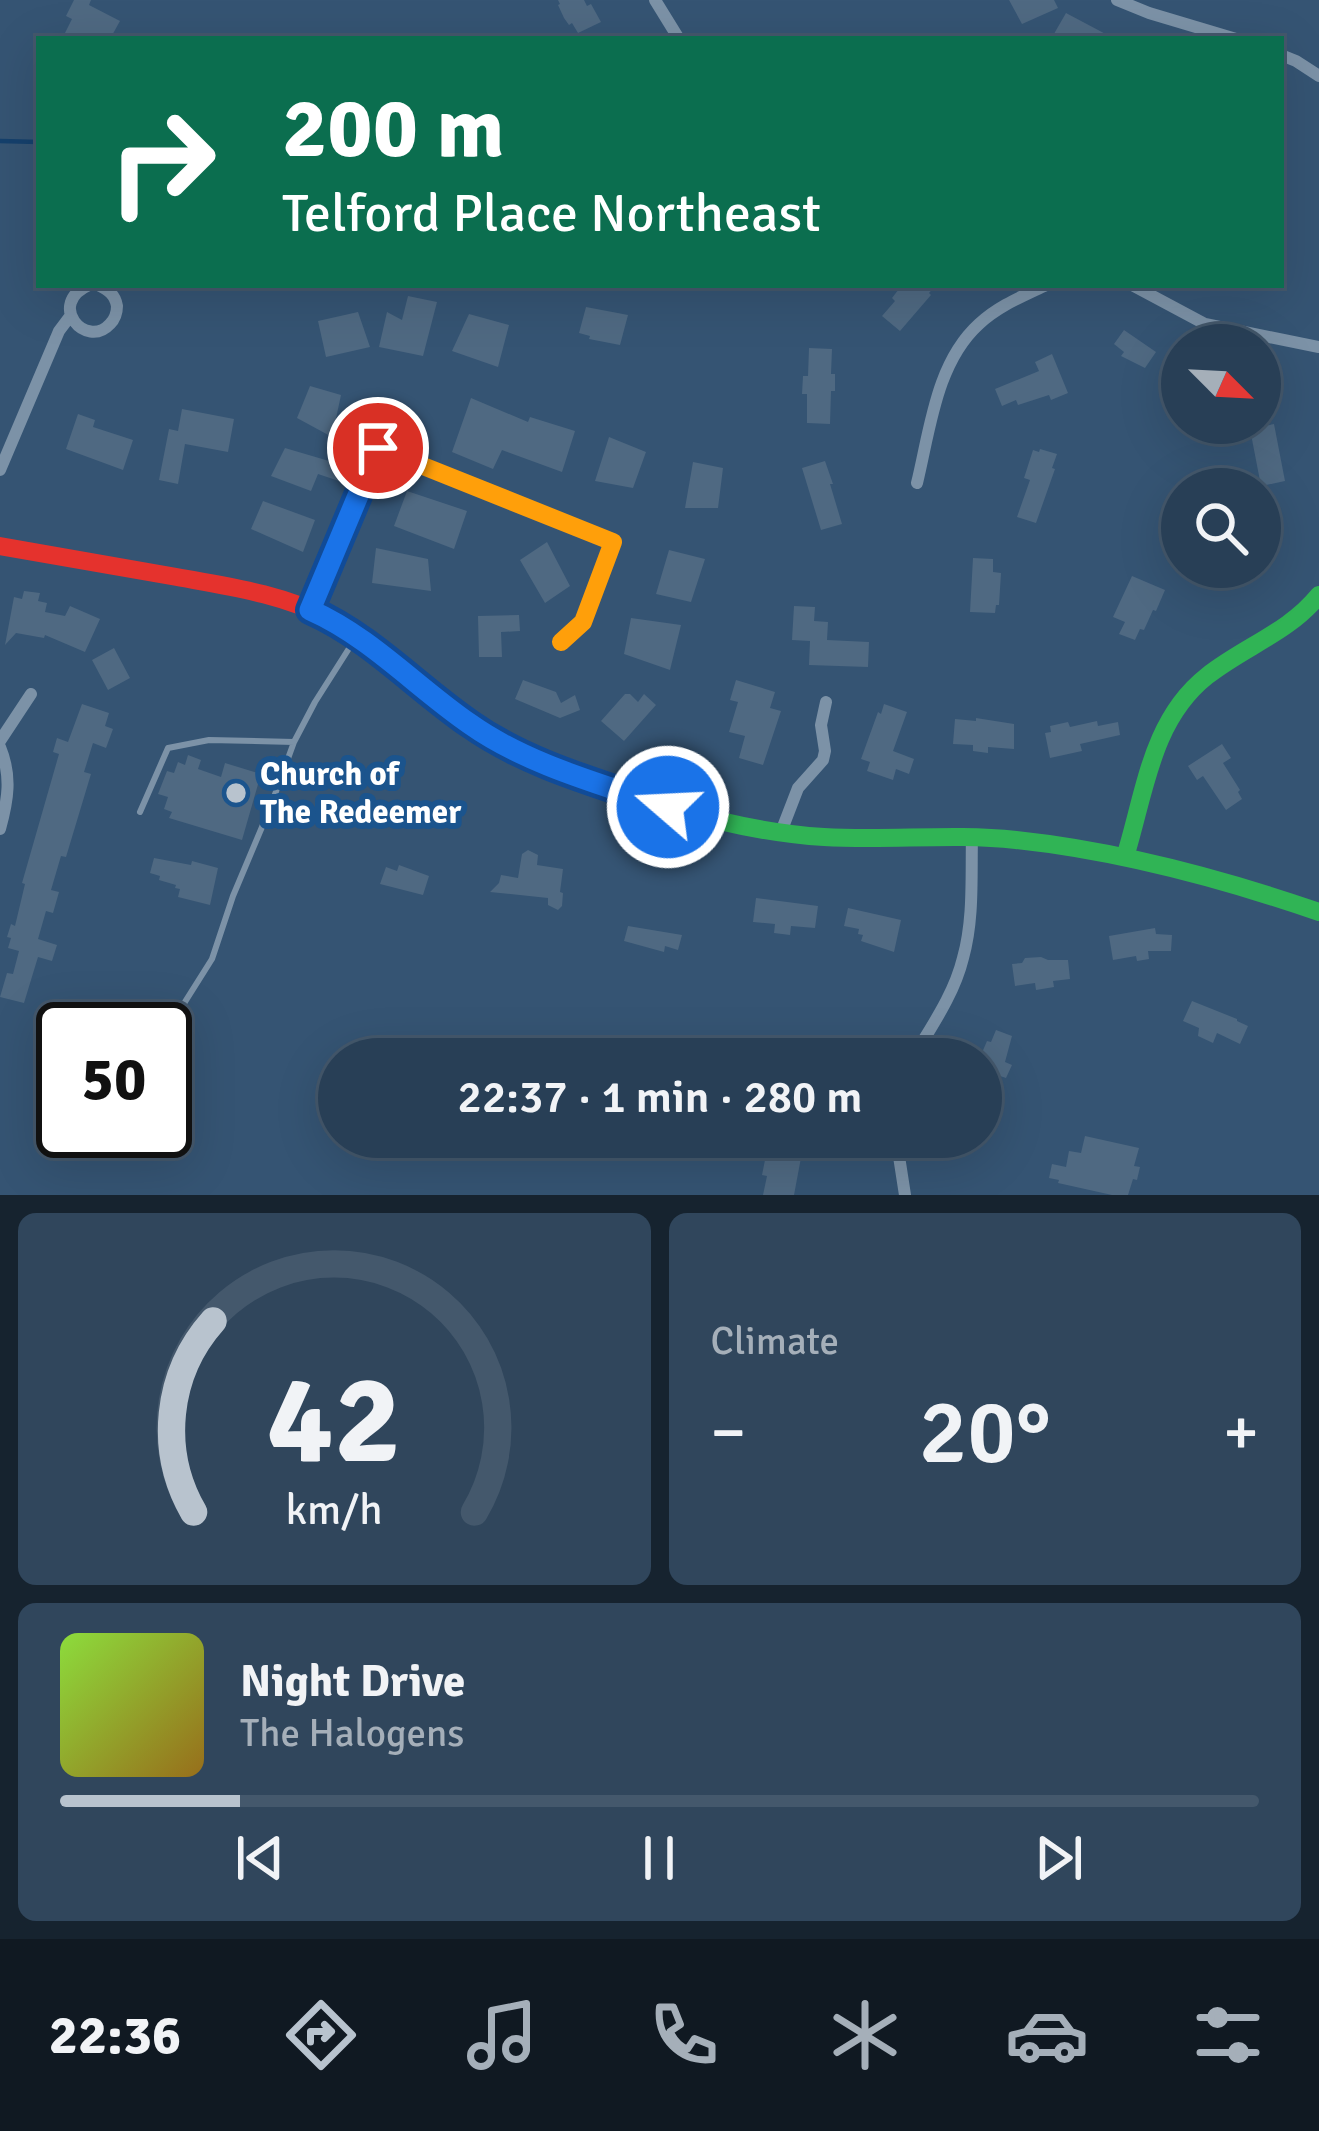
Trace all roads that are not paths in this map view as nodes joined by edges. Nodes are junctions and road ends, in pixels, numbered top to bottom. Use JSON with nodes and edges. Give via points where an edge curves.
{"nodes":[{"id":1,"x":655,"y":0,"type":"edge"},
{"id":2,"x":1117,"y":0,"type":"edge"},
{"id":3,"x":677,"y":36,"type":"edge"},
{"id":4,"x":1226,"y":36,"type":"edge"},
{"id":5,"x":1284,"y":56,"type":"edge"},
{"id":6,"x":1319,"y":76,"type":"edge"},
{"id":7,"x":83,"y":288,"type":"edge"},
{"id":8,"x":106,"y":288,"type":"edge"},
{"id":9,"x":1040,"y":288,"type":"edge"},
{"id":10,"x":1138,"y":288,"type":"edge"},
{"id":11,"x":71,"y":315,"type":"junction"},
{"id":12,"x":1319,"y":347,"type":"edge"},
{"id":13,"x":0,"y":470,"type":"edge"},
{"id":14,"x":917,"y":483,"type":"dead end"},
{"id":15,"x":0,"y":546,"type":"edge"},
{"id":16,"x":1319,"y":595,"type":"edge"},
{"id":17,"x":310,"y":610,"type":"junction"},
{"id":18,"x":357,"y":636,"type":"junction"},
{"id":19,"x":561,"y":642,"type":"dead end"},
{"id":20,"x":31,"y":694,"type":"dead end"},
{"id":21,"x":826,"y":702,"type":"dead end"},
{"id":22,"x":294,"y":742,"type":"junction"},
{"id":23,"x":0,"y":744,"type":"edge"},
{"id":24,"x":140,"y":812,"type":"dead end"},
{"id":25,"x":0,"y":829,"type":"edge"},
{"id":26,"x":782,"y":832,"type":"junction"},
{"id":27,"x":972,"y":836,"type":"junction"},
{"id":28,"x":1125,"y":856,"type":"junction"},
{"id":29,"x":1319,"y":912,"type":"edge"},
{"id":30,"x":185,"y":1002,"type":"edge"},
{"id":31,"x":924,"y":1038,"type":"edge"},
{"id":32,"x":899,"y":1158,"type":"edge"},
{"id":33,"x":904,"y":1195,"type":"edge"}],
"edges":[{"from":1,"to":3,"type":"street"},
{"from":2,"to":4,"type":"street"},
{"from":5,"to":6,"type":"street"},
{"from":7,"to":11,"type":"street"},
{"from":8,"to":11,"type":"street","via":[[117,308],[101,331],[79,327]]},
{"from":9,"to":14,"type":"street","via":[[998,309],[962,342],[943,380]]},
{"from":10,"to":12,"type":"street","via":[[1205,324]]},
{"from":11,"to":13,"type":"street"},
{"from":15,"to":17,"type":"main road","via":[[251,590]]},
{"from":16,"to":28,"type":"main road","via":[[1297,620],[1209,674],[1174,709],[1153,751]]},
{"from":17,"to":18,"type":"main road"},
{"from":17,"to":19,"type":"main road","via":[[378,448],[613,542],[583,622]]},
{"from":18,"to":22,"type":"lane"},
{"from":18,"to":26,"type":"main road","via":[[468,723],[526,755],[668,807]]},
{"from":20,"to":23,"type":"street"},
{"from":21,"to":26,"type":"street","via":[[823,760],[798,788]]},
{"from":22,"to":24,"type":"lane","via":[[209,740],[168,748]]},
{"from":22,"to":30,"type":"lane","via":[[212,959]]},
{"from":23,"to":25,"type":"street","via":[[9,788]]},
{"from":26,"to":27,"type":"main road"},
{"from":27,"to":28,"type":"main road"},
{"from":27,"to":31,"type":"street","via":[[963,960]]},
{"from":28,"to":29,"type":"main road"},
{"from":32,"to":33,"type":"street"}]}
